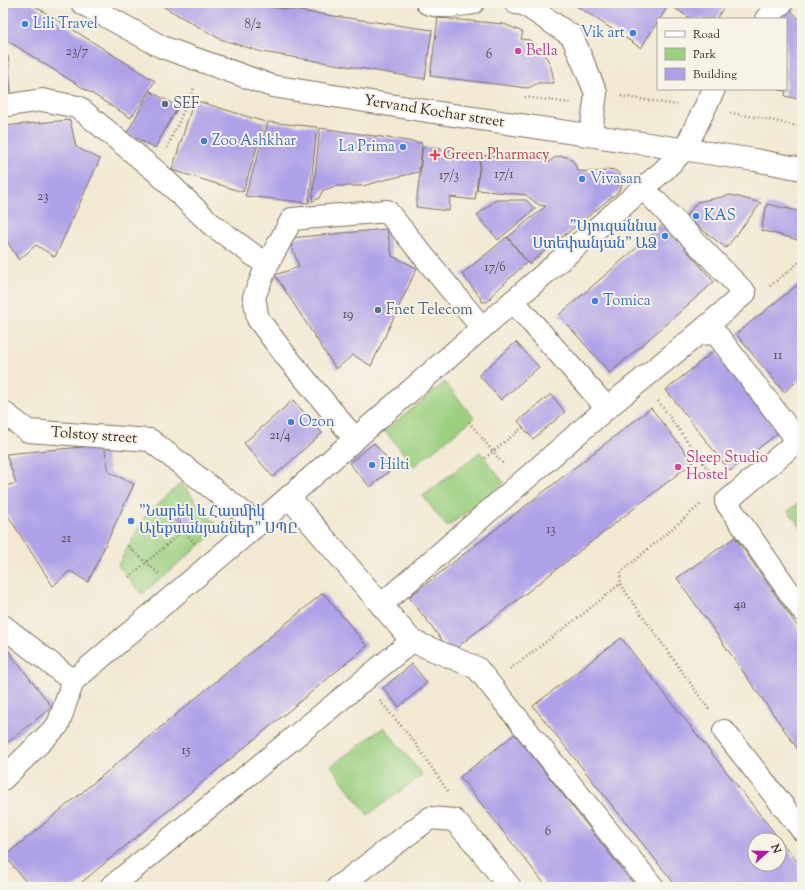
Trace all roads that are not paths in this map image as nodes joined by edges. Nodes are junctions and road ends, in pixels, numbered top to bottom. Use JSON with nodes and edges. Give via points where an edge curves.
{"nodes":[{"id":1,"x":82,"y":3,"type":"edge"},
{"id":2,"x":104,"y":3,"type":"edge"},
{"id":3,"x":427,"y":3,"type":"edge"},
{"id":4,"x":473,"y":3,"type":"edge"},
{"id":5,"x":521,"y":3,"type":"edge"},
{"id":6,"x":782,"y":3,"type":"edge"},
{"id":7,"x":767,"y":18,"type":"edge"},
{"id":8,"x":714,"y":90,"type":"edge"},
{"id":9,"x":3,"y":106,"type":"edge"},
{"id":10,"x":591,"y":130,"type":"junction"},
{"id":11,"x":688,"y":144,"type":"junction"},
{"id":12,"x":802,"y":158,"type":"edge"},
{"id":13,"x":802,"y":169,"type":"edge"},
{"id":14,"x":643,"y":188,"type":"junction"},
{"id":15,"x":267,"y":265,"type":"junction"},
{"id":16,"x":513,"y":301,"type":"junction"},
{"id":17,"x":482,"y":328,"type":"junction"},
{"id":18,"x":698,"y":334,"type":"junction"},
{"id":19,"x":607,"y":408,"type":"junction"},
{"id":20,"x":3,"y":412,"type":"edge"},
{"id":21,"x":355,"y":439,"type":"junction"},
{"id":22,"x":800,"y":439,"type":"edge"},
{"id":23,"x":289,"y":497,"type":"junction"},
{"id":24,"x":258,"y":524,"type":"junction"},
{"id":25,"x":382,"y":605,"type":"junction"},
{"id":26,"x":802,"y":610,"type":"edge"},
{"id":27,"x":3,"y":626,"type":"edge"},
{"id":28,"x":412,"y":641,"type":"junction"},
{"id":29,"x":73,"y":681,"type":"junction"},
{"id":30,"x":724,"y":731,"type":"road end"},
{"id":31,"x":3,"y":779,"type":"edge"},
{"id":32,"x":802,"y":830,"type":"edge"},
{"id":33,"x":111,"y":887,"type":"edge"},
{"id":34,"x":338,"y":887,"type":"edge"},
{"id":35,"x":510,"y":887,"type":"edge"},
{"id":36,"x":653,"y":887,"type":"edge"}],
"edges":[{"from":1,"to":10,"type":"street","name":"Yervand Kochar street","via":[[162,47],[272,86],[433,112]]},
{"from":2,"to":10,"type":"street","name":"Yervand Kochar street","via":[[166,38],[276,75]]},
{"from":3,"to":4,"type":"street","via":[[434,6]]},
{"from":5,"to":10,"type":"street","via":[[572,36],[596,93]]},
{"from":6,"to":7,"type":"street"},
{"from":8,"to":11,"type":"street"},
{"from":9,"to":15,"type":"street","via":[[42,100],[78,107],[157,172],[212,224]]},
{"from":10,"to":11,"type":"street","name":"Yervand Kochar street"},
{"from":11,"to":12,"type":"street","name":"Yervand Kochar street","via":[[756,150]]},
{"from":11,"to":13,"type":"street","name":"Yervand Kochar street"},
{"from":11,"to":14,"type":"street"},
{"from":14,"to":16,"type":"street"},
{"from":14,"to":18,"type":"street","via":[[745,293]]},
{"from":15,"to":17,"type":"street","via":[[292,219],[387,211]]},
{"from":15,"to":21,"type":"street","via":[[254,297],[258,319]]},
{"from":16,"to":17,"type":"street"},
{"from":16,"to":19,"type":"street"},
{"from":17,"to":21,"type":"street"},
{"from":18,"to":19,"type":"street"},
{"from":18,"to":22,"type":"street","via":[[714,332],[718,336]]},
{"from":19,"to":25,"type":"street"},
{"from":20,"to":24,"type":"street","name":"Tolstoy street","via":[[28,431],[150,440]]},
{"from":21,"to":23,"type":"street"},
{"from":22,"to":26,"type":"street","via":[[724,495]]},
{"from":23,"to":24,"type":"street"},
{"from":23,"to":25,"type":"street"},
{"from":24,"to":29,"type":"street"},
{"from":25,"to":28,"type":"street"},
{"from":27,"to":29,"type":"street"},
{"from":28,"to":33,"type":"street"},
{"from":28,"to":36,"type":"street","via":[[476,668]]},
{"from":29,"to":31,"type":"street","via":[[58,725]]},
{"from":30,"to":32,"type":"street"},
{"from":34,"to":35,"type":"street","via":[[430,818],[454,820]]}]}
